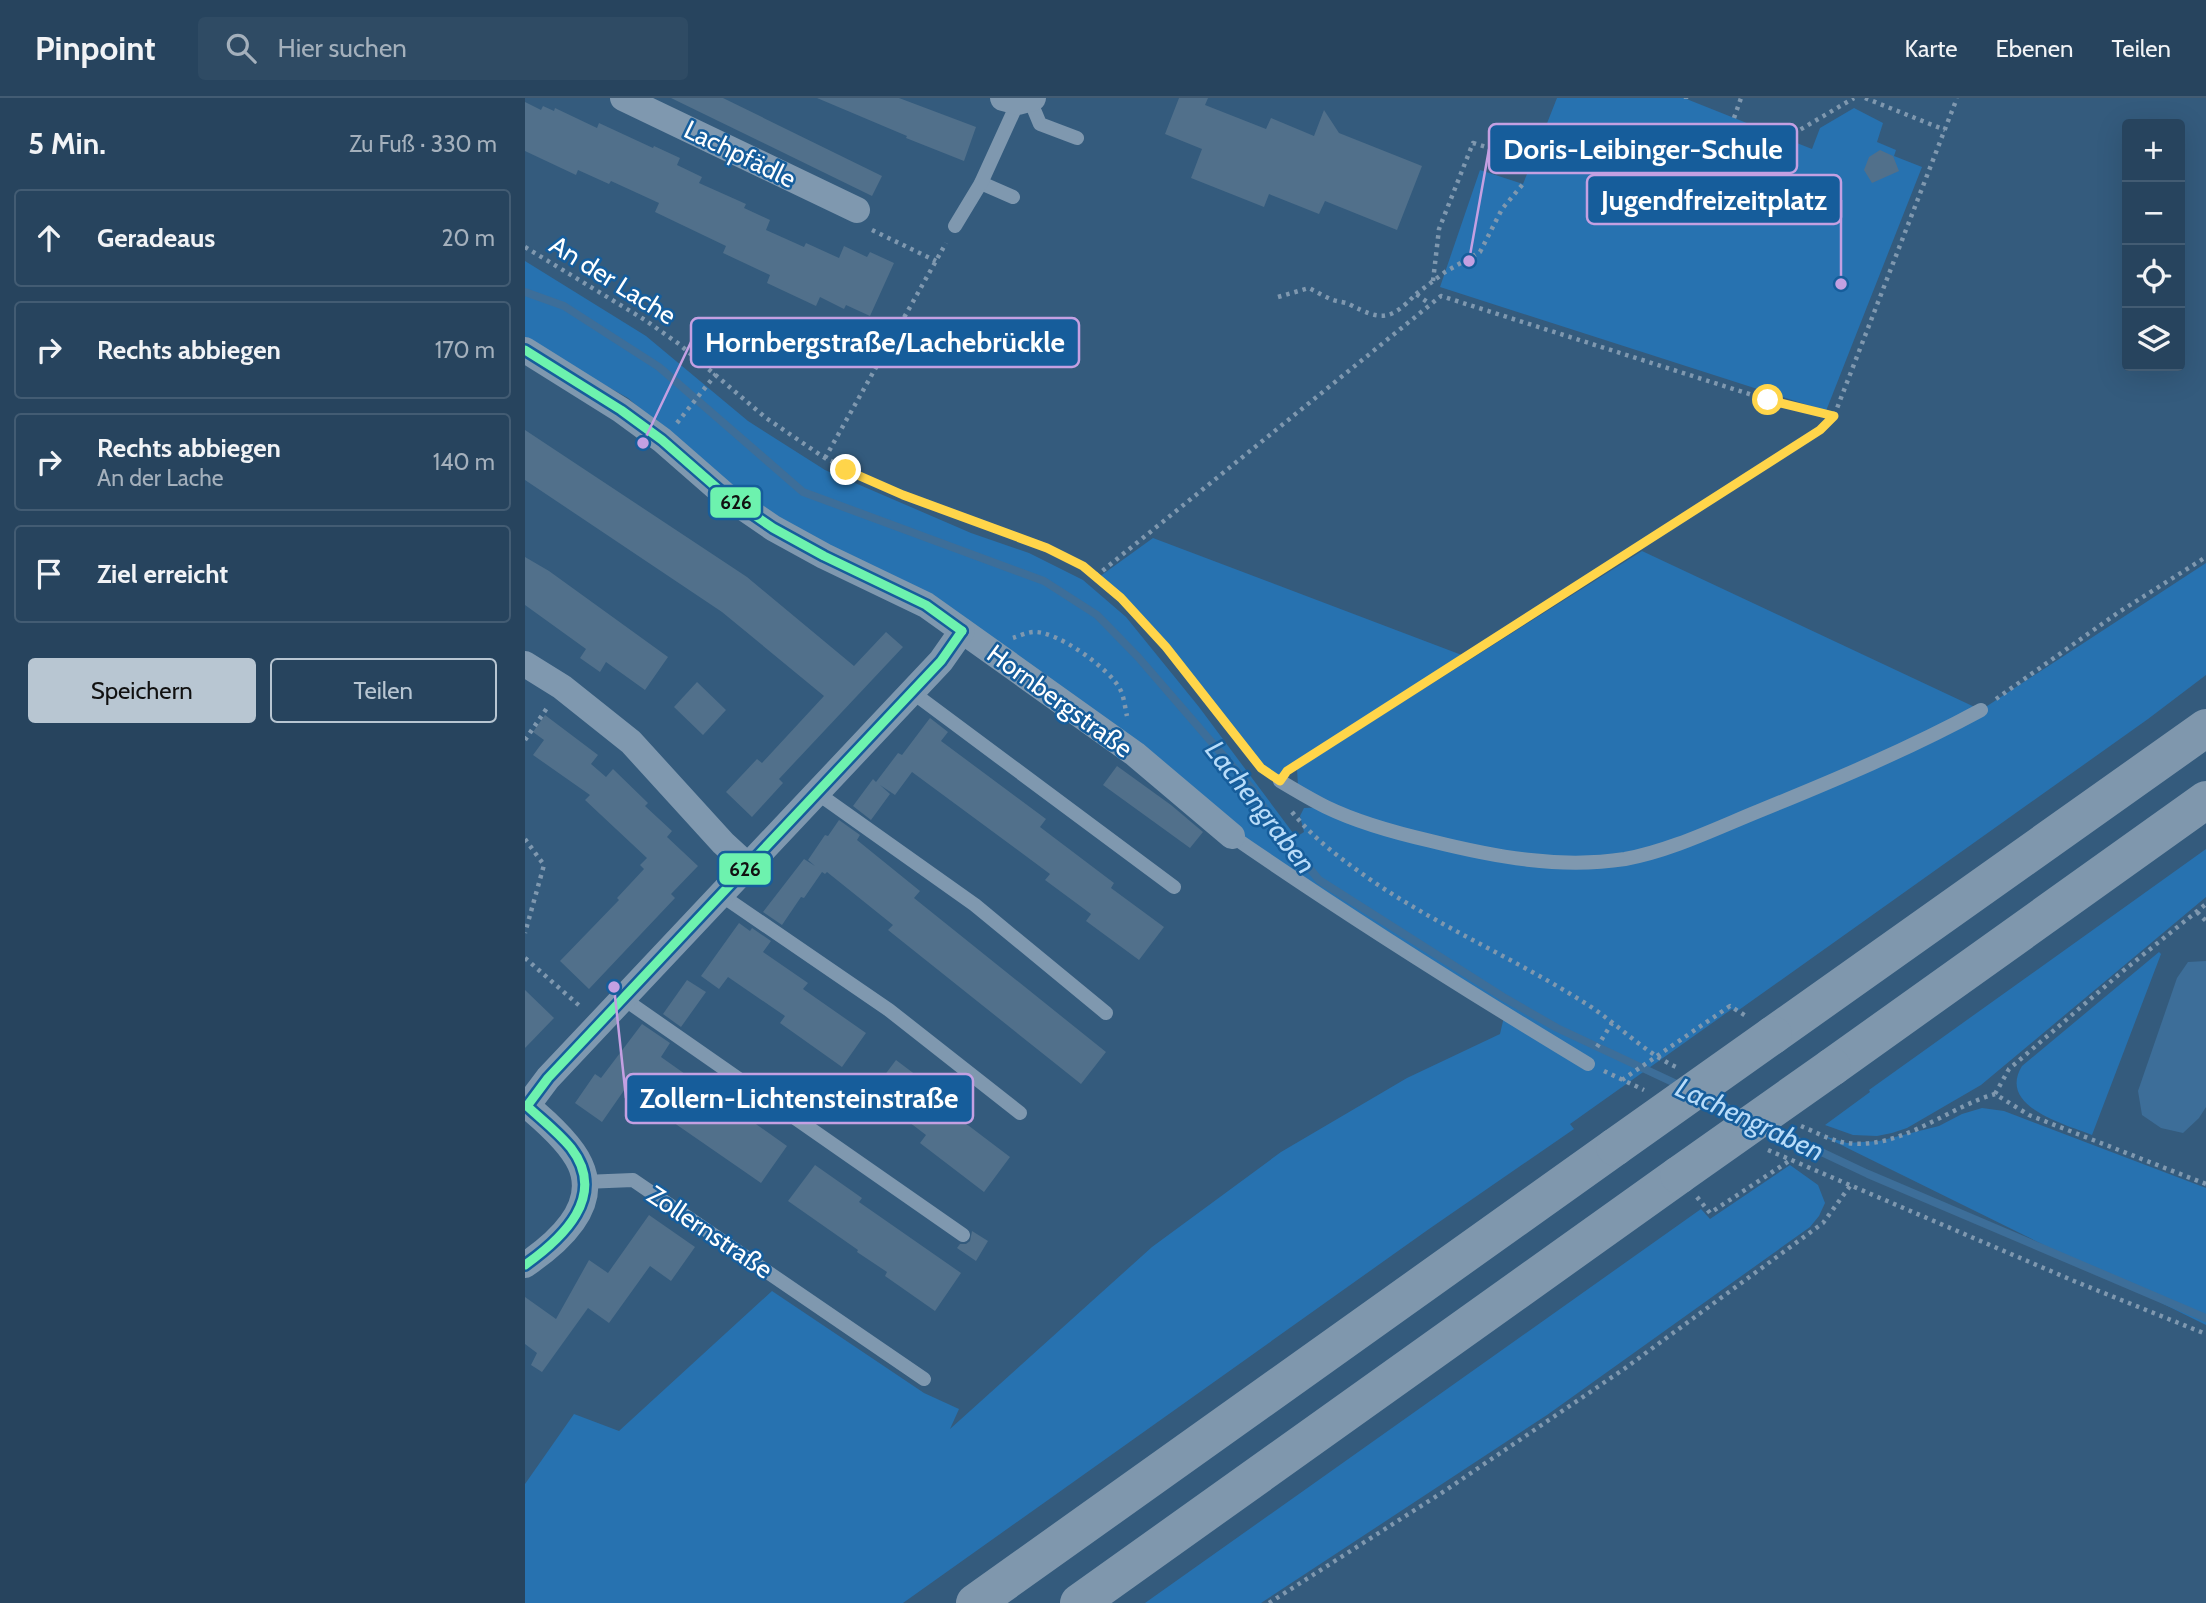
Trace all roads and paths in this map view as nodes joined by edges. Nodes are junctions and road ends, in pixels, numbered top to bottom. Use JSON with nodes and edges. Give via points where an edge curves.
{"nodes":[{"id":1,"x":623,"y":98,"type":"edge"},
{"id":2,"x":1741,"y":98,"type":"edge"},
{"id":3,"x":1854,"y":98,"type":"edge"},
{"id":4,"x":1865,"y":98,"type":"edge"},
{"id":5,"x":1957,"y":98,"type":"edge"},
{"id":6,"x":1021,"y":99,"type":"edge"},
{"id":7,"x":1734,"y":118,"type":"dead end"},
{"id":8,"x":1945,"y":130,"type":"junction"},
{"id":9,"x":1077,"y":138,"type":"dead end"},
{"id":10,"x":1786,"y":138,"type":"dead end"},
{"id":11,"x":1532,"y":161,"type":"dead end"},
{"id":12,"x":981,"y":183,"type":"junction"},
{"id":13,"x":1523,"y":184,"type":"dead end"},
{"id":14,"x":1013,"y":197,"type":"dead end"},
{"id":15,"x":857,"y":211,"type":"joint"},
{"id":16,"x":955,"y":226,"type":"joint"},
{"id":17,"x":525,"y":247,"type":"edge"},
{"id":18,"x":936,"y":261,"type":"junction"},
{"id":19,"x":1433,"y":281,"type":"junction"},
{"id":20,"x":1416,"y":295,"type":"junction"},
{"id":21,"x":1278,"y":296,"type":"dead end"},
{"id":22,"x":1430,"y":304,"type":"junction"},
{"id":23,"x":525,"y":350,"type":"edge"},
{"id":24,"x":716,"y":374,"type":"junction"},
{"id":25,"x":692,"y":404,"type":"dead end"},
{"id":26,"x":1834,"y":416,"type":"junction"},
{"id":27,"x":825,"y":458,"type":"junction"},
{"id":28,"x":2206,"y":557,"type":"edge"},
{"id":29,"x":1096,"y":576,"type":"junction"},
{"id":30,"x":973,"y":639,"type":"junction"},
{"id":31,"x":525,"y":664,"type":"edge"},
{"id":32,"x":562,"y":687,"type":"junction"},
{"id":33,"x":912,"y":692,"type":"junction"},
{"id":34,"x":1981,"y":710,"type":"joint"},
{"id":35,"x":2206,"y":728,"type":"edge"},
{"id":36,"x":525,"y":740,"type":"edge"},
{"id":37,"x":1135,"y":754,"type":"junction"},
{"id":38,"x":1280,"y":781,"type":"junction"},
{"id":39,"x":818,"y":791,"type":"junction"},
{"id":40,"x":2206,"y":800,"type":"edge"},
{"id":41,"x":1232,"y":836,"type":"joint"},
{"id":42,"x":525,"y":839,"type":"edge"},
{"id":43,"x":747,"y":866,"type":"junction"},
{"id":44,"x":1174,"y":887,"type":"dead end"},
{"id":45,"x":720,"y":895,"type":"junction"},
{"id":46,"x":2206,"y":904,"type":"edge"},
{"id":47,"x":2197,"y":912,"type":"junction"},
{"id":48,"x":2206,"y":922,"type":"edge"},
{"id":49,"x":525,"y":933,"type":"edge"},
{"id":50,"x":525,"y":958,"type":"edge"},
{"id":51,"x":624,"y":998,"type":"junction"},
{"id":52,"x":1106,"y":1013,"type":"dead end"},
{"id":53,"x":599,"y":1024,"type":"junction"},
{"id":54,"x":1773,"y":1035,"type":"junction"},
{"id":55,"x":1590,"y":1059,"type":"junction"},
{"id":56,"x":1622,"y":1080,"type":"junction"},
{"id":57,"x":1646,"y":1091,"type":"dead end"},
{"id":58,"x":1995,"y":1094,"type":"junction"},
{"id":59,"x":526,"y":1105,"type":"edge"},
{"id":60,"x":1020,"y":1112,"type":"dead end"},
{"id":61,"x":1847,"y":1143,"type":"dead end"},
{"id":62,"x":1766,"y":1149,"type":"dead end"},
{"id":63,"x":1790,"y":1161,"type":"junction"},
{"id":64,"x":1678,"y":1175,"type":"junction"},
{"id":65,"x":584,"y":1182,"type":"junction"},
{"id":66,"x":2206,"y":1184,"type":"edge"},
{"id":67,"x":1850,"y":1186,"type":"junction"},
{"id":68,"x":963,"y":1235,"type":"dead end"},
{"id":69,"x":525,"y":1265,"type":"edge"},
{"id":70,"x":2206,"y":1334,"type":"edge"},
{"id":71,"x":924,"y":1379,"type":"dead end"},
{"id":72,"x":975,"y":1603,"type":"edge"},
{"id":73,"x":1079,"y":1603,"type":"edge"},
{"id":74,"x":1269,"y":1603,"type":"edge"}],
"edges":[{"from":1,"to":15,"type":"street","name":"Lachpfädle"},
{"from":2,"to":7,"type":"path"},
{"from":3,"to":10,"type":"path"},
{"from":4,"to":8,"type":"path"},
{"from":5,"to":8,"type":"path"},
{"from":6,"to":9,"type":"lane","via":[[1040,124]]},
{"from":6,"to":12,"type":"lane"},
{"from":8,"to":26,"type":"path"},
{"from":11,"to":19,"type":"path","via":[[1473,142],[1439,229]]},
{"from":12,"to":14,"type":"lane"},
{"from":12,"to":16,"type":"lane"},
{"from":13,"to":19,"type":"path","via":[[1501,209],[1480,252]]},
{"from":15,"to":18,"type":"path","via":[[865,226]]},
{"from":16,"to":18,"type":"path"},
{"from":17,"to":24,"type":"path","name":"An der Lache","via":[[645,320]]},
{"from":18,"to":27,"type":"path"},
{"from":19,"to":20,"type":"path"},
{"from":20,"to":21,"type":"path","via":[[1390,316],[1360,312],[1309,288]]},
{"from":20,"to":22,"type":"path"},
{"from":22,"to":26,"type":"path","via":[[1441,296],[1768,400]]},
{"from":22,"to":29,"type":"path"},
{"from":23,"to":30,"type":"street","name":"Hornbergstraße","via":[[621,410],[773,528],[926,605]]},
{"from":24,"to":25,"type":"path"},
{"from":24,"to":27,"type":"path","name":"An der Lache","via":[[766,418]]},
{"from":26,"to":38,"type":"path","via":[[1820,430],[1287,771]]},
{"from":27,"to":29,"type":"path","name":"An der Lache","via":[[903,495],[1047,548]]},
{"from":28,"to":34,"type":"path"},
{"from":29,"to":38,"type":"path","name":"An der Lache","via":[[1166,647],[1261,768]]},
{"from":30,"to":33,"type":"street","via":[[941,661]]},
{"from":30,"to":37,"type":"street","name":"Hornbergstraße"},
{"from":30,"to":37,"type":"path","via":[[1034,632],[1055,636],[1084,655],[1121,689]]},
{"from":31,"to":32,"type":"street"},
{"from":32,"to":36,"type":"path"},
{"from":32,"to":43,"type":"street","via":[[631,742]]},
{"from":33,"to":39,"type":"street"},
{"from":33,"to":44,"type":"lane"},
{"from":34,"to":38,"type":"lane","via":[[1876,763],[1692,839],[1595,862],[1549,862],[1418,838],[1327,807]]},
{"from":35,"to":54,"type":"highway"},
{"from":37,"to":41,"type":"street","name":"Hornbergstraße"},
{"from":38,"to":55,"type":"path","via":[[1285,802],[1329,850],[1420,913],[1586,1003],[1612,1023]]},
{"from":39,"to":43,"type":"street"},
{"from":39,"to":52,"type":"lane","via":[[975,905]]},
{"from":40,"to":64,"type":"highway","bridge":true},
{"from":41,"to":55,"type":"lane","name":"Hornbergstraße","via":[[1438,971]]},
{"from":42,"to":49,"type":"path","via":[[544,865]]},
{"from":43,"to":45,"type":"street"},
{"from":45,"to":51,"type":"street"},
{"from":45,"to":60,"type":"lane","via":[[889,1010]]},
{"from":46,"to":47,"type":"path"},
{"from":47,"to":48,"type":"path"},
{"from":47,"to":58,"type":"path","via":[[2009,1069]]},
{"from":50,"to":53,"type":"path"},
{"from":51,"to":53,"type":"street"},
{"from":51,"to":68,"type":"lane"},
{"from":53,"to":59,"type":"street"},
{"from":54,"to":56,"type":"path","via":[[1730,1006]]},
{"from":54,"to":72,"type":"highway","bridge":true},
{"from":55,"to":56,"type":"path"},
{"from":56,"to":57,"type":"path"},
{"from":58,"to":61,"type":"path","via":[[1908,1134]]},
{"from":58,"to":66,"type":"path","via":[[2029,1115]]},
{"from":59,"to":65,"type":"street","via":[[569,1148],[581,1164]]},
{"from":62,"to":63,"type":"path"},
{"from":63,"to":64,"type":"path","via":[[1710,1213]]},
{"from":63,"to":67,"type":"path"},
{"from":64,"to":73,"type":"highway"},
{"from":65,"to":69,"type":"street","via":[[582,1202],[571,1224]]},
{"from":65,"to":71,"type":"lane","name":"Zollernstraße","via":[[633,1180]]},
{"from":67,"to":70,"type":"path"},
{"from":67,"to":74,"type":"path","via":[[1823,1223],[1634,1362]]}]}
